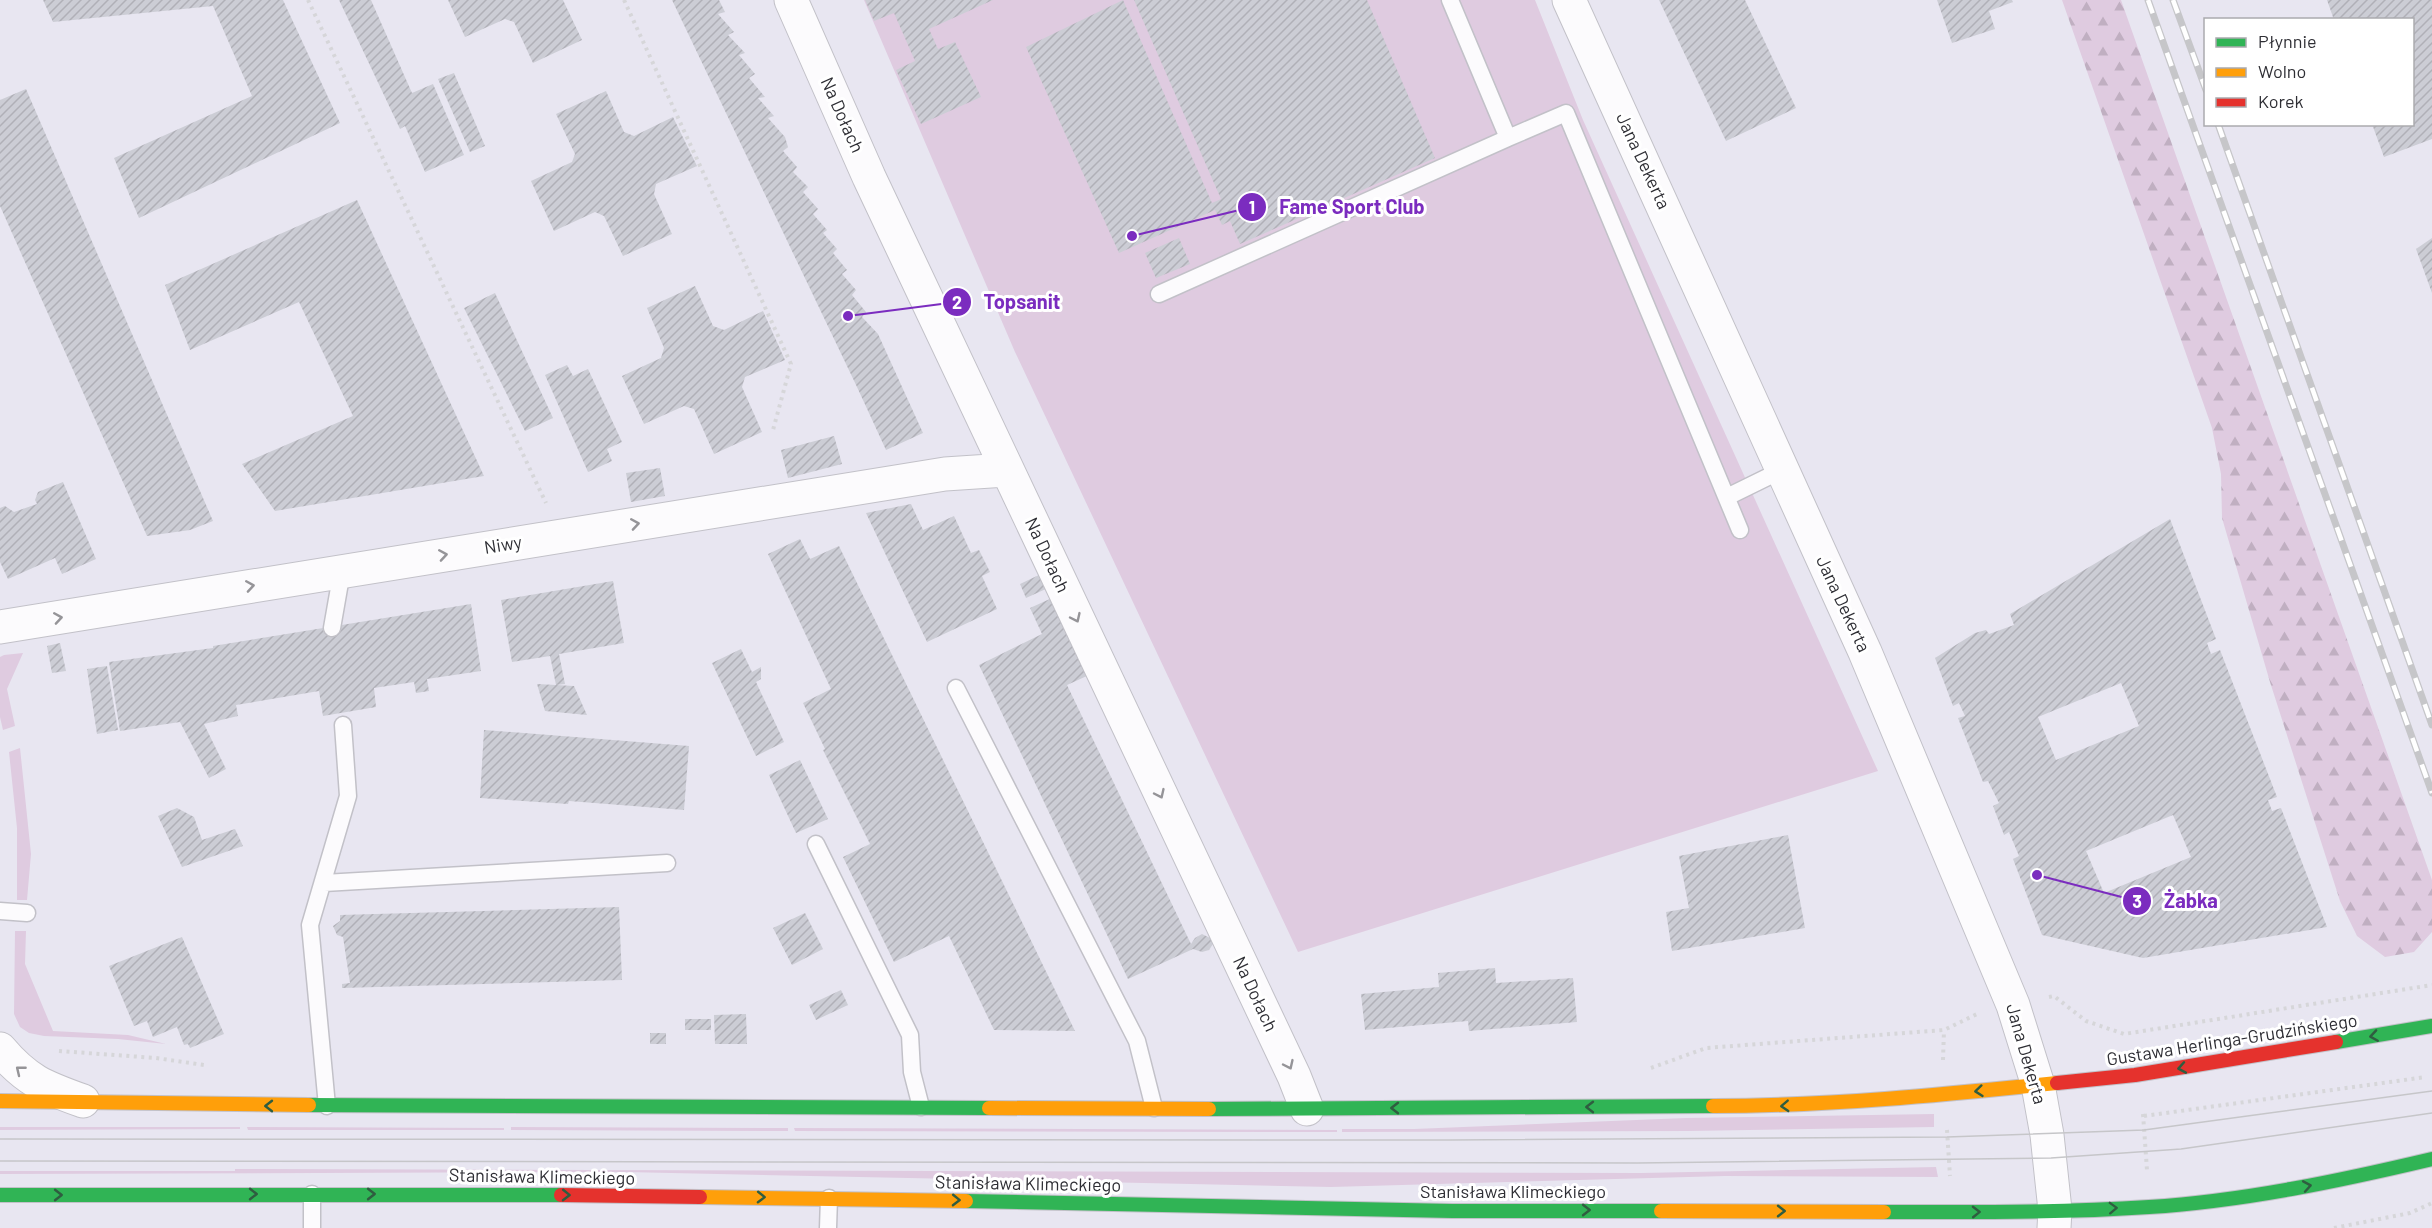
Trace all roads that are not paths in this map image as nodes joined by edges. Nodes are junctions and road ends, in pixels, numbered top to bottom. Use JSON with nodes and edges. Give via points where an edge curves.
{"nodes":[{"id":1,"x":791,"y":0,"type":"edge"},
{"id":2,"x":1450,"y":0,"type":"edge"},
{"id":3,"x":1569,"y":0,"type":"edge"},
{"id":4,"x":1508,"y":138,"type":"junction"},
{"id":5,"x":1159,"y":294,"type":"dead end"},
{"id":6,"x":1006,"y":470,"type":"junction"},
{"id":7,"x":1782,"y":470,"type":"junction"},
{"id":8,"x":1726,"y":497,"type":"junction"},
{"id":9,"x":1740,"y":530,"type":"dead end"},
{"id":10,"x":342,"y":572,"type":"junction"},
{"id":11,"x":0,"y":627,"type":"edge"},
{"id":12,"x":332,"y":628,"type":"dead end"},
{"id":13,"x":956,"y":688,"type":"dead end"},
{"id":14,"x":343,"y":725,"type":"dead end"},
{"id":15,"x":816,"y":844,"type":"dead end"},
{"id":16,"x":667,"y":863,"type":"dead end"},
{"id":17,"x":324,"y":883,"type":"junction"},
{"id":18,"x":0,"y":911,"type":"edge"},
{"id":19,"x":27,"y":914,"type":"dead end"},
{"id":20,"x":2432,"y":1026,"type":"edge"},
{"id":21,"x":0,"y":1048,"type":"edge"},
{"id":22,"x":2038,"y":1085,"type":"junction"},
{"id":23,"x":0,"y":1101,"type":"edge"},
{"id":24,"x":84,"y":1102,"type":"junction"},
{"id":25,"x":327,"y":1106,"type":"junction"},
{"id":26,"x":921,"y":1107,"type":"junction"},
{"id":27,"x":1154,"y":1108,"type":"junction"},
{"id":28,"x":1307,"y":1109,"type":"junction"},
{"id":29,"x":2432,"y":1159,"type":"edge"},
{"id":30,"x":312,"y":1194,"type":"junction"},
{"id":31,"x":0,"y":1195,"type":"edge"},
{"id":32,"x":829,"y":1198,"type":"junction"},
{"id":33,"x":1548,"y":1210,"type":"junction"},
{"id":34,"x":2054,"y":1219,"type":"edge"},
{"id":35,"x":312,"y":1228,"type":"edge"},
{"id":36,"x":828,"y":1228,"type":"edge"},
{"id":37,"x":1546,"y":1228,"type":"edge"}],
"edges":[{"from":1,"to":6,"type":"street","name":"Na Dołach"},
{"from":2,"to":4,"type":"lane"},
{"from":3,"to":7,"type":"street","name":"Jana Dekerta"},
{"from":4,"to":5,"type":"lane"},
{"from":4,"to":8,"type":"lane","via":[[1566,113]]},
{"from":10,"to":6,"type":"street","name":"Niwy","one_way":true,"via":[[945,474]]},
{"from":6,"to":28,"type":"street","name":"Na Dołach","one_way":true},
{"from":7,"to":8,"type":"lane"},
{"from":7,"to":22,"type":"street","name":"Jana Dekerta","via":[[1865,652],[2013,1005]]},
{"from":8,"to":9,"type":"lane"},
{"from":11,"to":10,"type":"street","name":"Niwy","one_way":true},
{"from":10,"to":12,"type":"lane"},
{"from":13,"to":27,"type":"lane","via":[[1137,1041]]},
{"from":14,"to":17,"type":"lane","via":[[348,796]]},
{"from":15,"to":26,"type":"lane","via":[[910,1035],[912,1072]]},
{"from":16,"to":17,"type":"lane"},
{"from":17,"to":25,"type":"lane","via":[[310,925]]},
{"from":18,"to":19,"type":"lane"},
{"from":20,"to":22,"type":"main road","name":"Gustawa Herlinga-Grudzińskiego","one_way":true,"via":[[2135,1076]]},
{"from":24,"to":21,"type":"street","one_way":true,"via":[[45,1088],[17,1070]]},
{"from":22,"to":28,"type":"main road","one_way":true,"via":[[1779,1106]]},
{"from":22,"to":34,"type":"street","name":"Jana Dekerta","via":[[2050,1158]]},
{"from":23,"to":24,"type":"main road"},
{"from":25,"to":24,"type":"main road","one_way":true},
{"from":25,"to":26,"type":"main road"},
{"from":26,"to":27,"type":"main road"},
{"from":27,"to":28,"type":"main road"},
{"from":34,"to":29,"type":"main road","one_way":true,"via":[[2349,1179]]},
{"from":31,"to":30,"type":"main road","name":"Stanisława Klimeckiego","one_way":true},
{"from":30,"to":32,"type":"main road","name":"Stanisława Klimeckiego","one_way":true},
{"from":30,"to":35,"type":"lane"},
{"from":32,"to":33,"type":"main road","name":"Stanisława Klimeckiego","one_way":true},
{"from":32,"to":36,"type":"lane"},
{"from":33,"to":34,"type":"main road","name":"Stanisława Klimeckiego","one_way":true,"via":[[1942,1212]]},
{"from":33,"to":37,"type":"lane"}]}
